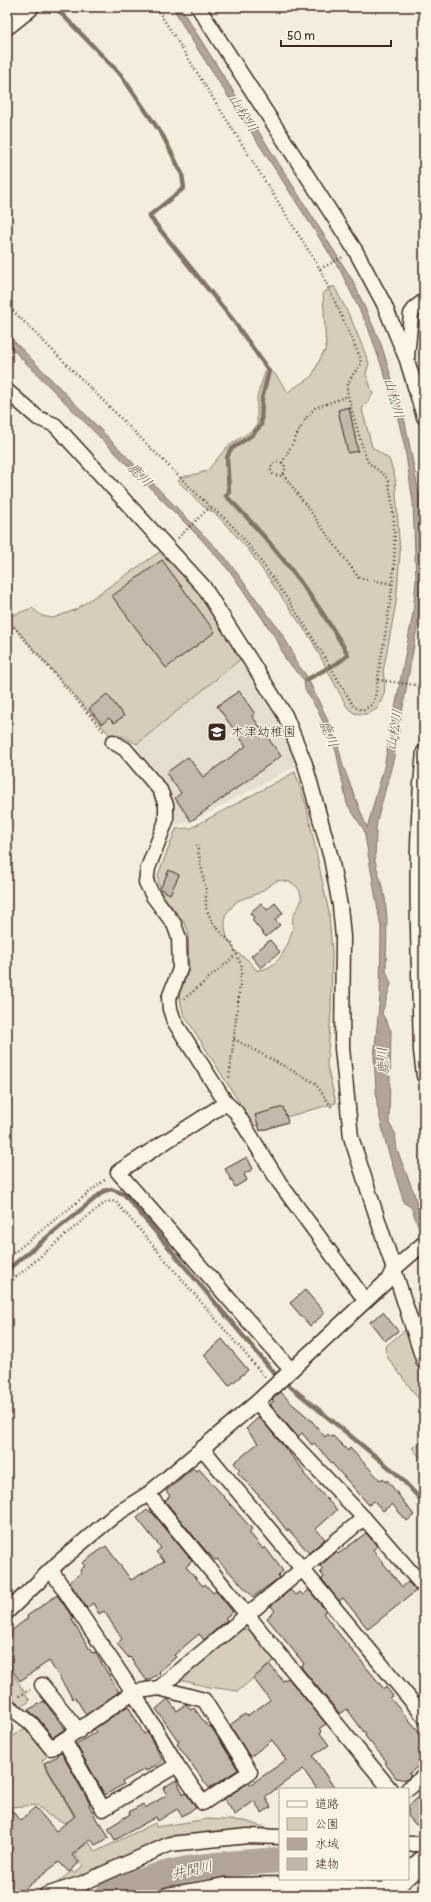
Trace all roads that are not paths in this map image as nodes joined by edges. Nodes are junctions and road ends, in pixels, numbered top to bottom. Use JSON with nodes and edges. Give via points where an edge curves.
{"nodes":[{"id":1,"x":27,"y":7,"type":"edge"},
{"id":2,"x":198,"y":7,"type":"edge"},
{"id":3,"x":7,"y":23,"type":"edge"},
{"id":4,"x":424,"y":301,"type":"edge"},
{"id":5,"x":407,"y":360,"type":"junction"},
{"id":6,"x":7,"y":390,"type":"edge"},
{"id":7,"x":424,"y":417,"type":"edge"},
{"id":8,"x":113,"y":742,"type":"road end"},
{"id":9,"x":424,"y":752,"type":"edge"},
{"id":10,"x":424,"y":1076,"type":"edge"},
{"id":11,"x":226,"y":1103,"type":"junction"},
{"id":12,"x":424,"y":1243,"type":"edge"},
{"id":13,"x":398,"y":1266,"type":"junction"},
{"id":14,"x":366,"y":1300,"type":"junction"},
{"id":15,"x":424,"y":1362,"type":"edge"},
{"id":16,"x":289,"y":1372,"type":"junction"},
{"id":17,"x":256,"y":1402,"type":"junction"},
{"id":18,"x":202,"y":1448,"type":"junction"},
{"id":19,"x":148,"y":1494,"type":"junction"},
{"id":20,"x":364,"y":1518,"type":"junction"},
{"id":21,"x":303,"y":1569,"type":"junction"},
{"id":22,"x":51,"y":1570,"type":"junction"},
{"id":23,"x":424,"y":1587,"type":"edge"},
{"id":24,"x":7,"y":1612,"type":"edge"},
{"id":25,"x":248,"y":1614,"type":"junction"},
{"id":26,"x":42,"y":1685,"type":"road end"},
{"id":27,"x":159,"y":1688,"type":"junction"},
{"id":28,"x":133,"y":1692,"type":"junction"},
{"id":29,"x":7,"y":1705,"type":"edge"},
{"id":30,"x":424,"y":1716,"type":"edge"},
{"id":31,"x":79,"y":1731,"type":"junction"},
{"id":32,"x":64,"y":1740,"type":"junction"},
{"id":33,"x":177,"y":1765,"type":"junction"},
{"id":34,"x":424,"y":1776,"type":"edge"},
{"id":35,"x":389,"y":1788,"type":"edge"},
{"id":36,"x":409,"y":1788,"type":"edge"},
{"id":37,"x":279,"y":1838,"type":"edge"},
{"id":38,"x":409,"y":1844,"type":"edge"},
{"id":39,"x":424,"y":1844,"type":"edge"},
{"id":40,"x":424,"y":1860,"type":"edge"},
{"id":41,"x":409,"y":1874,"type":"edge"},
{"id":42,"x":403,"y":1880,"type":"edge"},
{"id":43,"x":396,"y":1887,"type":"edge"},
{"id":44,"x":54,"y":1894,"type":"edge"},
{"id":45,"x":167,"y":1895,"type":"edge"}],
"edges":[{"from":1,"to":3,"type":"highway"},
{"from":2,"to":5,"type":"street","via":[[355,250],[384,304]]},
{"from":4,"to":5,"type":"street","via":[[412,314]]},
{"from":5,"to":7,"type":"street"},
{"from":6,"to":13,"type":"street","via":[[38,418],[55,426],[204,586],[285,715],[304,764],[331,858],[340,906],[343,937],[342,1048],[351,1137]]},
{"from":8,"to":11,"type":"street","via":[[125,749],[160,790],[166,805],[166,821],[148,868],[146,882],[152,896],[174,924],[179,938],[180,969],[169,998],[170,1011]]},
{"from":9,"to":10,"type":"street","via":[[419,860],[421,1043]]},
{"from":11,"to":14,"type":"street","via":[[236,1112],[279,1182]]},
{"from":11,"to":16,"type":"street","via":[[118,1172]]},
{"from":12,"to":13,"type":"street"},
{"from":13,"to":14,"type":"street","via":[[388,1280]]},
{"from":13,"to":15,"type":"street"},
{"from":14,"to":16,"type":"street"},
{"from":16,"to":17,"type":"street"},
{"from":17,"to":18,"type":"street"},
{"from":17,"to":20,"type":"street"},
{"from":18,"to":19,"type":"street"},
{"from":18,"to":21,"type":"street"},
{"from":19,"to":22,"type":"street","via":[[115,1515]]},
{"from":19,"to":25,"type":"street"},
{"from":20,"to":21,"type":"street"},
{"from":20,"to":23,"type":"street"},
{"from":21,"to":25,"type":"street"},
{"from":21,"to":30,"type":"street"},
{"from":22,"to":24,"type":"street"},
{"from":22,"to":28,"type":"street"},
{"from":25,"to":27,"type":"street"},
{"from":25,"to":35,"type":"street"},
{"from":26,"to":31,"type":"street"},
{"from":27,"to":28,"type":"street"},
{"from":27,"to":33,"type":"street","via":[[204,1700],[250,1772],[203,1803]]},
{"from":28,"to":31,"type":"street"},
{"from":28,"to":33,"type":"street"},
{"from":29,"to":32,"type":"street","via":[[31,1723],[50,1748]]},
{"from":31,"to":32,"type":"street"},
{"from":32,"to":33,"type":"street","via":[[103,1809]]},
{"from":34,"to":36,"type":"street"},
{"from":37,"to":44,"type":"street","via":[[248,1836],[170,1844]]},
{"from":38,"to":39,"type":"street"},
{"from":40,"to":41,"type":"street"},
{"from":42,"to":43,"type":"street"},
{"from":43,"to":45,"type":"street","via":[[226,1885]]}]}
